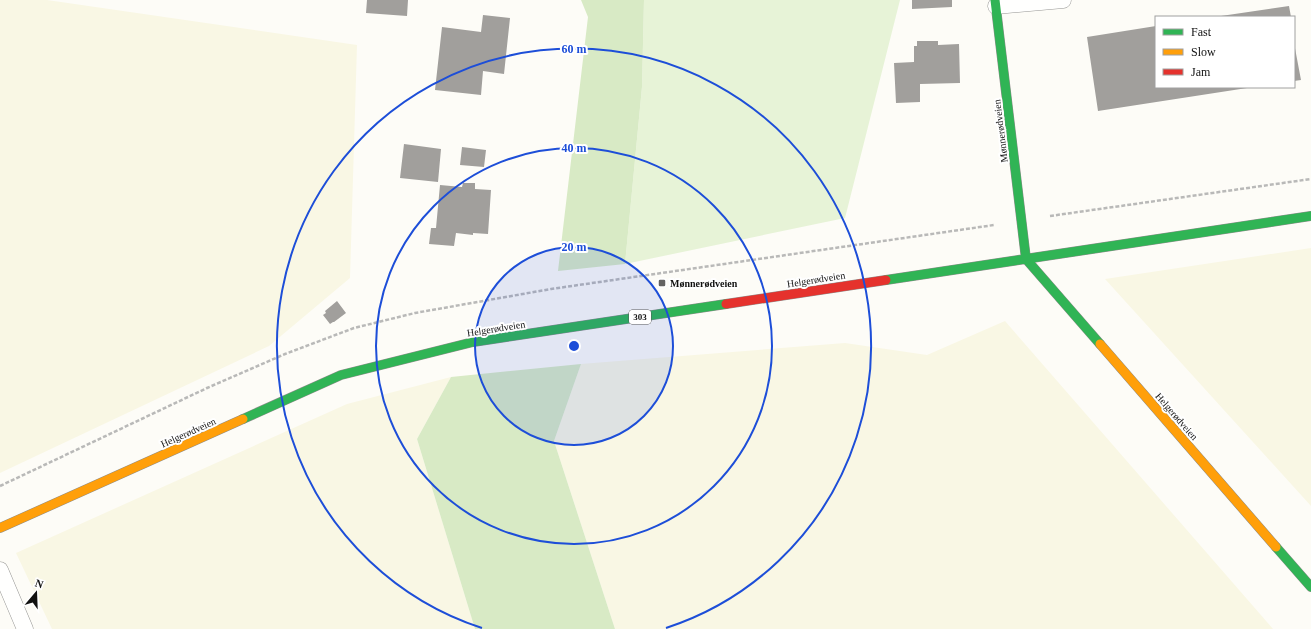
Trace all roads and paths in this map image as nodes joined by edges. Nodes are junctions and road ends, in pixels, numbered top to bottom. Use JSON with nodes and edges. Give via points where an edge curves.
{"nodes":[{"id":1,"x":1063,"y":0,"type":"edge"},
{"id":2,"x":995,"y":3,"type":"edge"},
{"id":3,"x":1311,"y":178,"type":"edge"},
{"id":4,"x":1311,"y":216,"type":"edge"},
{"id":5,"x":1048,"y":217,"type":"dead end"},
{"id":6,"x":1026,"y":259,"type":"junction"},
{"id":7,"x":0,"y":528,"type":"edge"},
{"id":8,"x":0,"y":570,"type":"edge"},
{"id":9,"x":1311,"y":587,"type":"edge"},
{"id":10,"x":25,"y":629,"type":"edge"}],
"edges":[{"from":1,"to":2,"type":"lane"},
{"from":2,"to":6,"type":"main road","name":"Mønnerødveien"},
{"from":3,"to":5,"type":"path"},
{"from":4,"to":6,"type":"main road","name":"Helgerødveien","number":"303"},
{"from":6,"to":7,"type":"main road","name":"Helgerødveien","number":"303","via":[[473,342],[341,375]]},
{"from":6,"to":9,"type":"main road","name":"Helgerødveien"},
{"from":8,"to":10,"type":"lane"}]}
